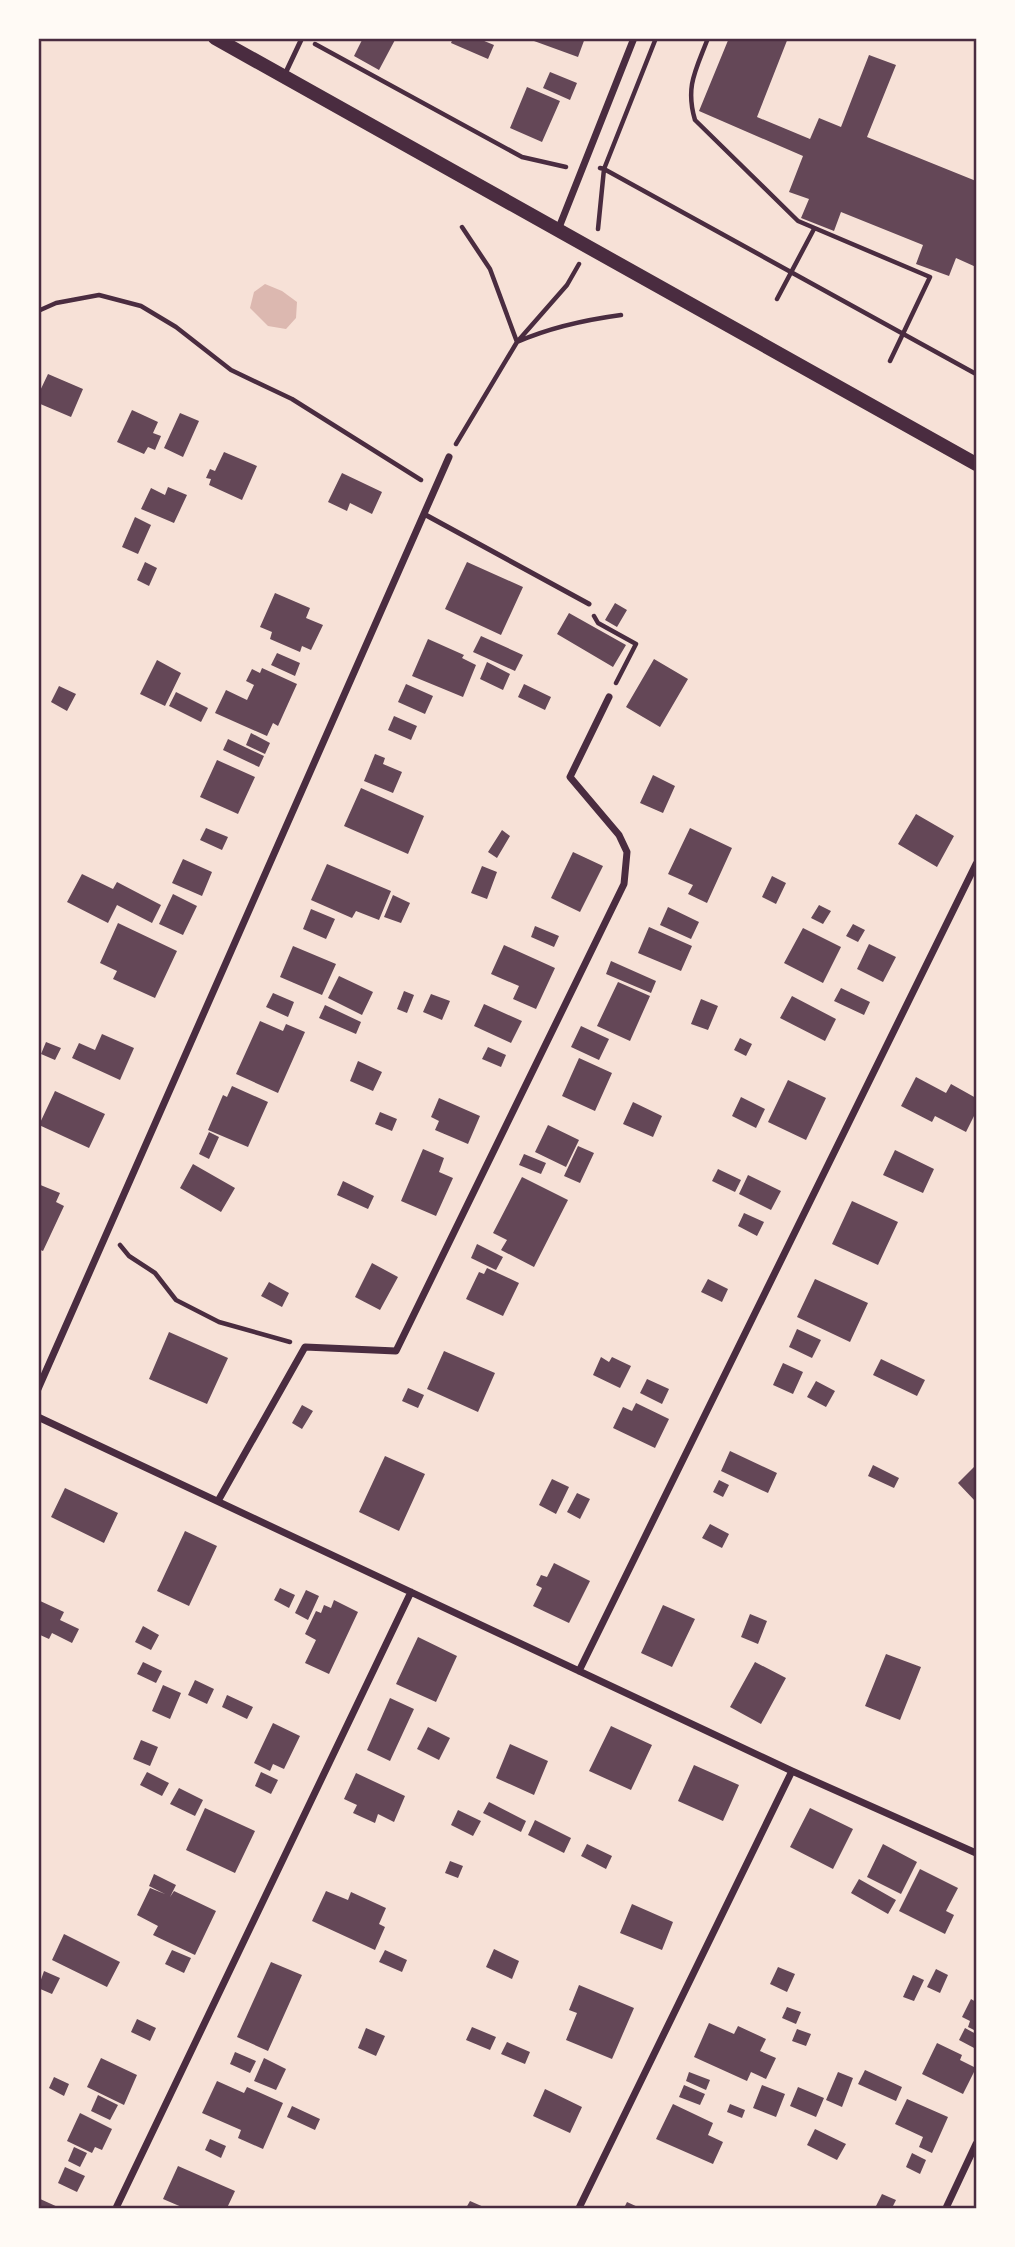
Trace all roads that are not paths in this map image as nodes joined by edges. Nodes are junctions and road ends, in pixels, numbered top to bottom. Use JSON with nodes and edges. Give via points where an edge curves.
{"nodes":[{"id":1,"x":215,"y":38,"type":"edge"},
{"id":2,"x":303,"y":38,"type":"edge"},
{"id":3,"x":634,"y":38,"type":"edge"},
{"id":4,"x":284,"y":77,"type":"junction"},
{"id":5,"x":557,"y":231,"type":"junction"},
{"id":6,"x":449,"y":457,"type":"road end"},
{"id":7,"x":976,"y":464,"type":"edge"},
{"id":8,"x":424,"y":514,"type":"junction"},
{"id":9,"x":589,"y":604,"type":"road end"},
{"id":10,"x":609,"y":697,"type":"road end"},
{"id":11,"x":976,"y":864,"type":"edge"},
{"id":12,"x":38,"y":1389,"type":"edge"},
{"id":13,"x":38,"y":1417,"type":"edge"},
{"id":14,"x":218,"y":1501,"type":"junction"},
{"id":15,"x":411,"y":1592,"type":"junction"},
{"id":16,"x":579,"y":1671,"type":"junction"},
{"id":17,"x":792,"y":1771,"type":"junction"},
{"id":18,"x":976,"y":1853,"type":"edge"},
{"id":19,"x":976,"y":2144,"type":"edge"},
{"id":20,"x":116,"y":2208,"type":"edge"},
{"id":21,"x":579,"y":2208,"type":"edge"},
{"id":22,"x":946,"y":2208,"type":"edge"}],
"edges":[{"from":1,"to":4,"type":"main road"},
{"from":2,"to":4,"type":"lane"},
{"from":3,"to":5,"type":"street"},
{"from":4,"to":5,"type":"main road"},
{"from":5,"to":7,"type":"main road"},
{"from":6,"to":8,"type":"street"},
{"from":8,"to":9,"type":"lane"},
{"from":8,"to":12,"type":"street"},
{"from":10,"to":14,"type":"street","via":[[570,777],[619,835],[627,852],[624,884],[397,1351],[305,1347]]},
{"from":11,"to":16,"type":"street"},
{"from":13,"to":14,"type":"street"},
{"from":14,"to":15,"type":"street"},
{"from":15,"to":16,"type":"street"},
{"from":15,"to":20,"type":"street"},
{"from":16,"to":17,"type":"street"},
{"from":17,"to":18,"type":"street"},
{"from":17,"to":21,"type":"street"},
{"from":19,"to":22,"type":"street"}]}
